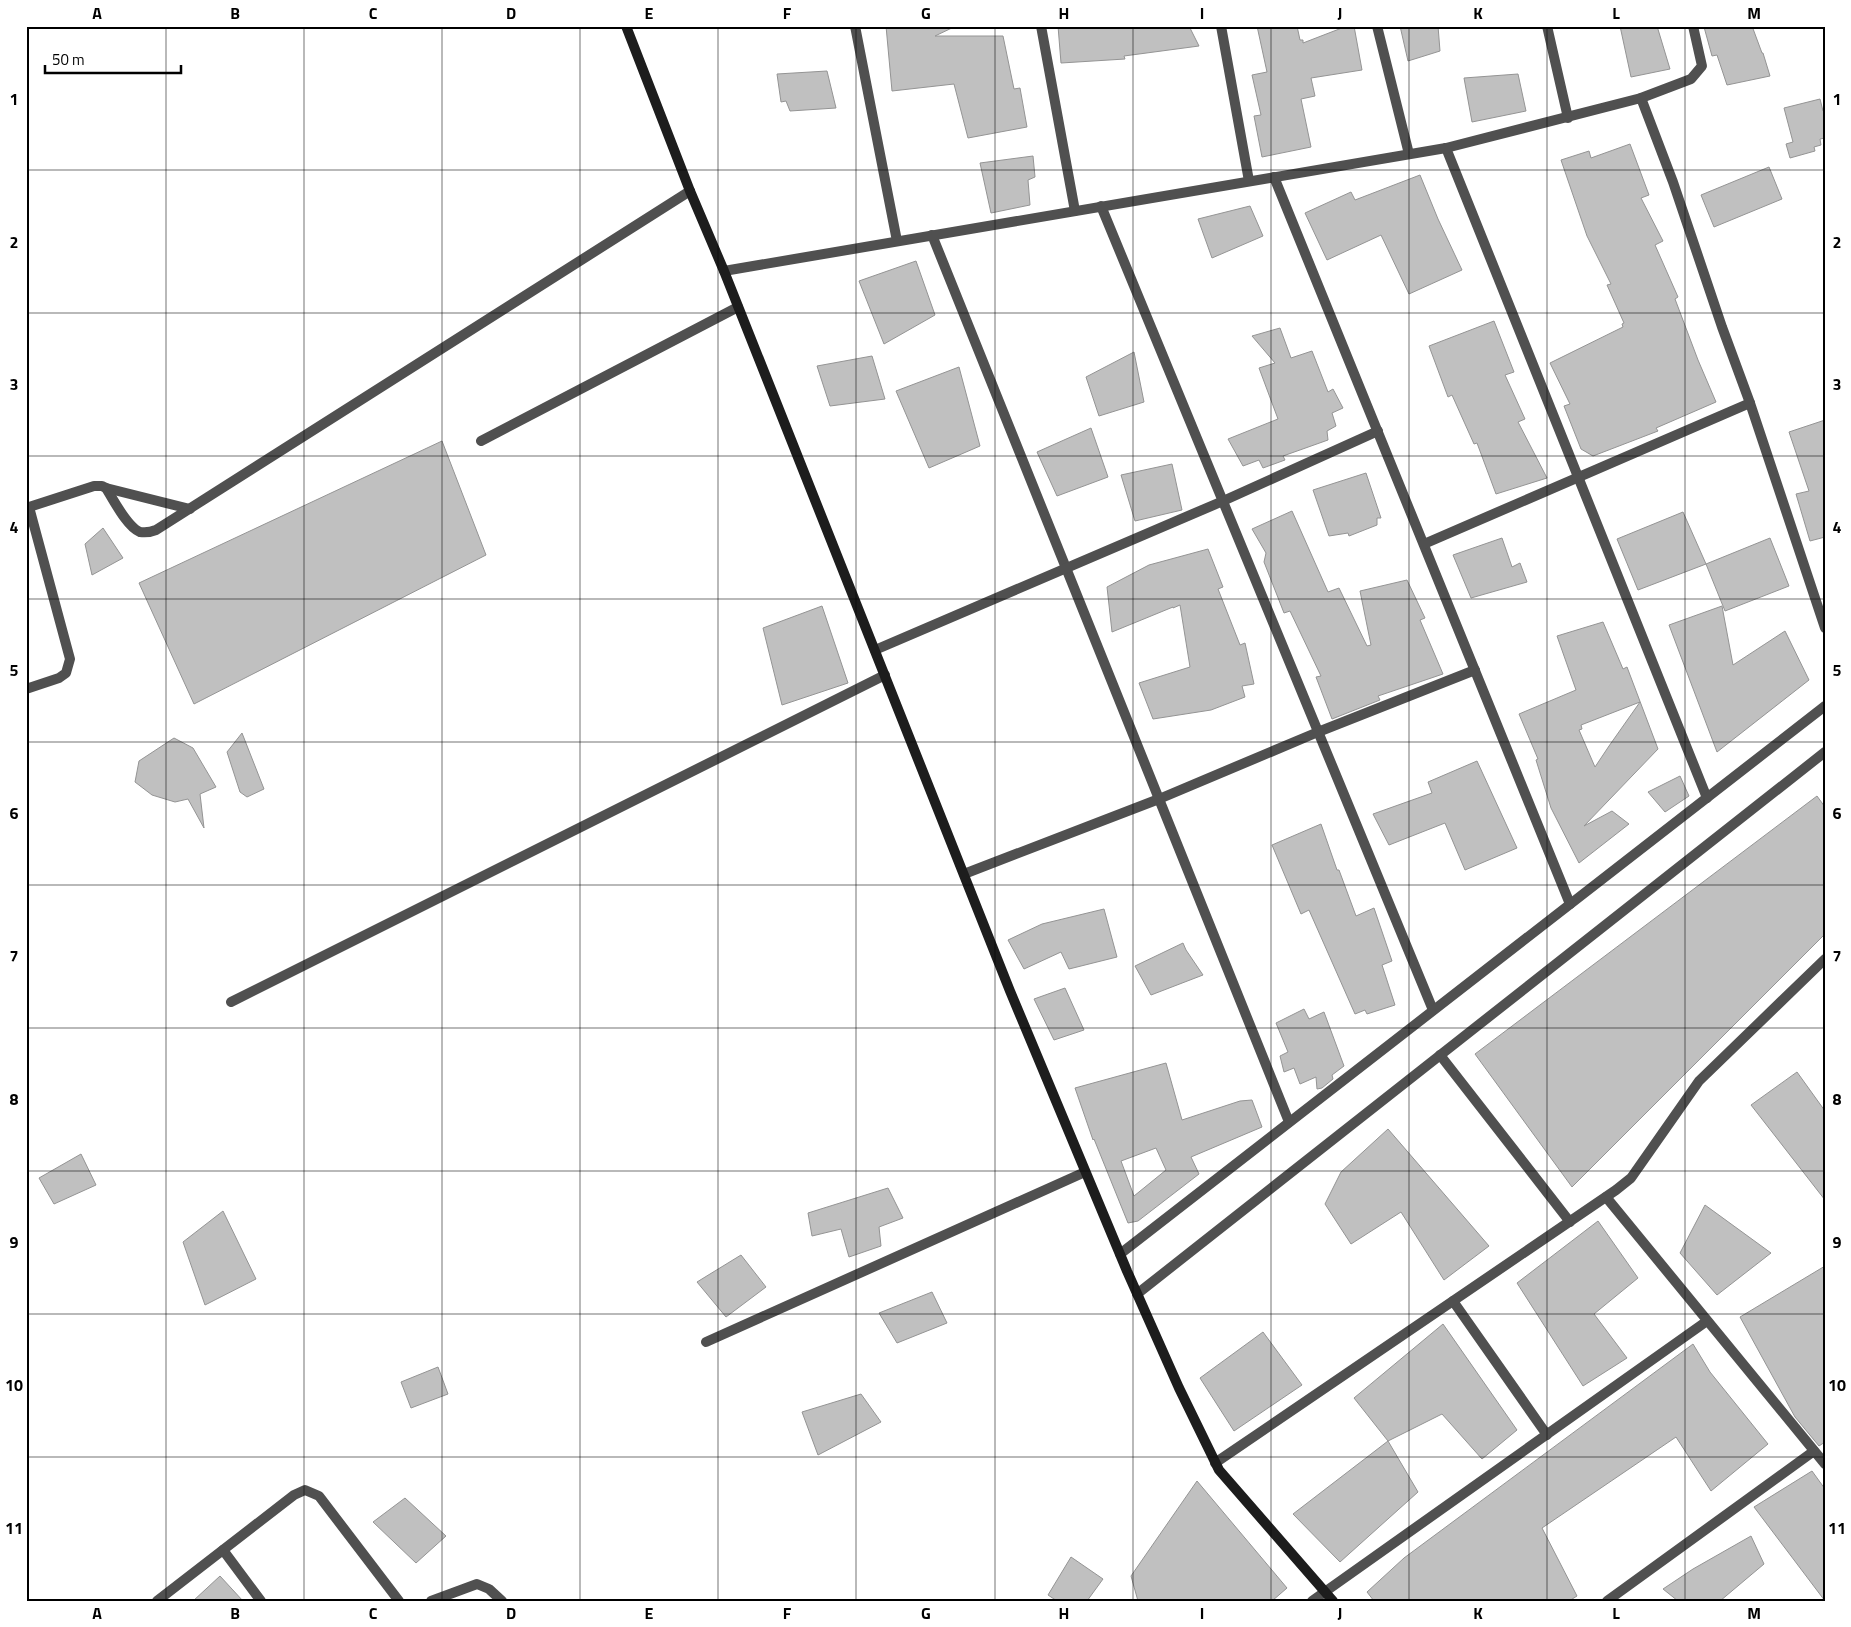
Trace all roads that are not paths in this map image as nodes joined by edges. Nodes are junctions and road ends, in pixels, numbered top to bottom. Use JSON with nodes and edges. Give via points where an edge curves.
{"nodes":[{"id":1,"x":626,"y":26,"type":"edge"},
{"id":2,"x":855,"y":26,"type":"edge"},
{"id":3,"x":1040,"y":26,"type":"edge"},
{"id":4,"x":1221,"y":26,"type":"edge"},
{"id":5,"x":1377,"y":26,"type":"edge"},
{"id":6,"x":1547,"y":26,"type":"edge"},
{"id":7,"x":1693,"y":26,"type":"edge"},
{"id":8,"x":1641,"y":98,"type":"junction"},
{"id":9,"x":1568,"y":118,"type":"junction"},
{"id":10,"x":1446,"y":148,"type":"junction"},
{"id":11,"x":1409,"y":154,"type":"junction"},
{"id":12,"x":1274,"y":177,"type":"junction"},
{"id":13,"x":1249,"y":181,"type":"junction"},
{"id":14,"x":690,"y":191,"type":"junction"},
{"id":15,"x":1101,"y":206,"type":"junction"},
{"id":16,"x":1075,"y":211,"type":"junction"},
{"id":17,"x":932,"y":235,"type":"junction"},
{"id":18,"x":897,"y":241,"type":"junction"},
{"id":19,"x":724,"y":271,"type":"junction"},
{"id":20,"x":738,"y":307,"type":"junction"},
{"id":21,"x":1750,"y":402,"type":"junction"},
{"id":22,"x":1378,"y":431,"type":"junction"},
{"id":23,"x":481,"y":441,"type":"dead end"},
{"id":24,"x":1578,"y":477,"type":"junction"},
{"id":25,"x":106,"y":488,"type":"junction"},
{"id":26,"x":1223,"y":501,"type":"junction"},
{"id":27,"x":28,"y":508,"type":"edge"},
{"id":28,"x":190,"y":509,"type":"junction"},
{"id":29,"x":1424,"y":544,"type":"junction"},
{"id":30,"x":1066,"y":567,"type":"junction"},
{"id":31,"x":1825,"y":628,"type":"edge"},
{"id":32,"x":875,"y":650,"type":"junction"},
{"id":33,"x":1475,"y":670,"type":"junction"},
{"id":34,"x":885,"y":676,"type":"junction"},
{"id":35,"x":26,"y":689,"type":"edge"},
{"id":36,"x":1825,"y":706,"type":"edge"},
{"id":37,"x":1318,"y":732,"type":"junction"},
{"id":38,"x":1823,"y":756,"type":"edge"},
{"id":39,"x":1707,"y":798,"type":"junction"},
{"id":40,"x":1159,"y":800,"type":"junction"},
{"id":41,"x":964,"y":874,"type":"junction"},
{"id":42,"x":1570,"y":904,"type":"junction"},
{"id":43,"x":1825,"y":959,"type":"edge"},
{"id":44,"x":231,"y":1002,"type":"dead end"},
{"id":45,"x":1433,"y":1010,"type":"junction"},
{"id":46,"x":1440,"y":1055,"type":"junction"},
{"id":47,"x":1289,"y":1122,"type":"junction"},
{"id":48,"x":1086,"y":1172,"type":"junction"},
{"id":49,"x":1606,"y":1198,"type":"junction"},
{"id":50,"x":1570,"y":1222,"type":"junction"},
{"id":51,"x":1120,"y":1254,"type":"junction"},
{"id":52,"x":1137,"y":1294,"type":"junction"},
{"id":53,"x":1453,"y":1302,"type":"junction"},
{"id":54,"x":1708,"y":1322,"type":"junction"},
{"id":55,"x":706,"y":1342,"type":"dead end"},
{"id":56,"x":1547,"y":1435,"type":"junction"},
{"id":57,"x":1814,"y":1451,"type":"junction"},
{"id":58,"x":1215,"y":1463,"type":"junction"},
{"id":59,"x":1825,"y":1464,"type":"edge"},
{"id":60,"x":223,"y":1550,"type":"junction"},
{"id":61,"x":1324,"y":1592,"type":"junction"},
{"id":62,"x":157,"y":1601,"type":"edge"},
{"id":63,"x":261,"y":1601,"type":"edge"},
{"id":64,"x":399,"y":1601,"type":"edge"},
{"id":65,"x":431,"y":1601,"type":"edge"},
{"id":66,"x":502,"y":1601,"type":"edge"},
{"id":67,"x":1312,"y":1601,"type":"edge"},
{"id":68,"x":1333,"y":1601,"type":"edge"},
{"id":69,"x":1607,"y":1601,"type":"edge"}],
"edges":[{"from":1,"to":14,"type":"main road"},
{"from":2,"to":18,"type":"street"},
{"from":3,"to":16,"type":"street"},
{"from":4,"to":13,"type":"street"},
{"from":5,"to":11,"type":"street"},
{"from":6,"to":9,"type":"street"},
{"from":7,"to":8,"type":"street","via":[[1702,66],[1691,80]]},
{"from":8,"to":9,"type":"street"},
{"from":8,"to":21,"type":"street"},
{"from":9,"to":10,"type":"street"},
{"from":10,"to":11,"type":"street"},
{"from":10,"to":24,"type":"street"},
{"from":11,"to":12,"type":"street"},
{"from":12,"to":13,"type":"street"},
{"from":12,"to":22,"type":"street"},
{"from":13,"to":15,"type":"street"},
{"from":14,"to":19,"type":"main road"},
{"from":14,"to":28,"type":"street"},
{"from":15,"to":16,"type":"street"},
{"from":15,"to":26,"type":"street"},
{"from":16,"to":17,"type":"street"},
{"from":17,"to":18,"type":"street"},
{"from":17,"to":30,"type":"street"},
{"from":18,"to":19,"type":"street"},
{"from":19,"to":20,"type":"main road"},
{"from":20,"to":23,"type":"street"},
{"from":20,"to":32,"type":"main road"},
{"from":21,"to":24,"type":"street"},
{"from":21,"to":31,"type":"street"},
{"from":22,"to":26,"type":"street"},
{"from":22,"to":29,"type":"street"},
{"from":24,"to":29,"type":"street"},
{"from":24,"to":39,"type":"street"},
{"from":25,"to":27,"type":"street","via":[[94,486]]},
{"from":25,"to":28,"type":"street"},
{"from":25,"to":28,"type":"street","via":[[131,525],[141,532],[156,530]]},
{"from":26,"to":30,"type":"street"},
{"from":26,"to":37,"type":"street"},
{"from":27,"to":35,"type":"street","via":[[70,659],[66,673],[59,678]]},
{"from":29,"to":33,"type":"street"},
{"from":30,"to":32,"type":"street"},
{"from":30,"to":40,"type":"street"},
{"from":32,"to":34,"type":"main road"},
{"from":33,"to":37,"type":"street"},
{"from":33,"to":42,"type":"street"},
{"from":34,"to":41,"type":"main road"},
{"from":34,"to":44,"type":"street"},
{"from":36,"to":39,"type":"street"},
{"from":37,"to":40,"type":"street"},
{"from":37,"to":45,"type":"street"},
{"from":38,"to":46,"type":"street"},
{"from":39,"to":42,"type":"street"},
{"from":40,"to":41,"type":"street"},
{"from":40,"to":47,"type":"street"},
{"from":41,"to":48,"type":"main road"},
{"from":42,"to":45,"type":"street"},
{"from":43,"to":49,"type":"street","via":[[1699,1081],[1631,1178]]},
{"from":45,"to":47,"type":"street"},
{"from":46,"to":50,"type":"street"},
{"from":46,"to":52,"type":"street"},
{"from":47,"to":51,"type":"street"},
{"from":48,"to":51,"type":"main road"},
{"from":48,"to":55,"type":"street"},
{"from":49,"to":50,"type":"street"},
{"from":49,"to":54,"type":"street"},
{"from":50,"to":53,"type":"street"},
{"from":51,"to":52,"type":"main road"},
{"from":52,"to":58,"type":"main road"},
{"from":53,"to":56,"type":"street"},
{"from":53,"to":58,"type":"street"},
{"from":54,"to":56,"type":"street"},
{"from":54,"to":57,"type":"street"},
{"from":56,"to":61,"type":"street"},
{"from":57,"to":59,"type":"street"},
{"from":57,"to":69,"type":"street"},
{"from":58,"to":61,"type":"main road"},
{"from":60,"to":62,"type":"street"},
{"from":60,"to":63,"type":"street"},
{"from":60,"to":64,"type":"street","via":[[305,1490],[319,1496]]},
{"from":61,"to":67,"type":"street"},
{"from":61,"to":68,"type":"main road"},
{"from":65,"to":66,"type":"street","via":[[477,1584],[489,1589]]}]}
